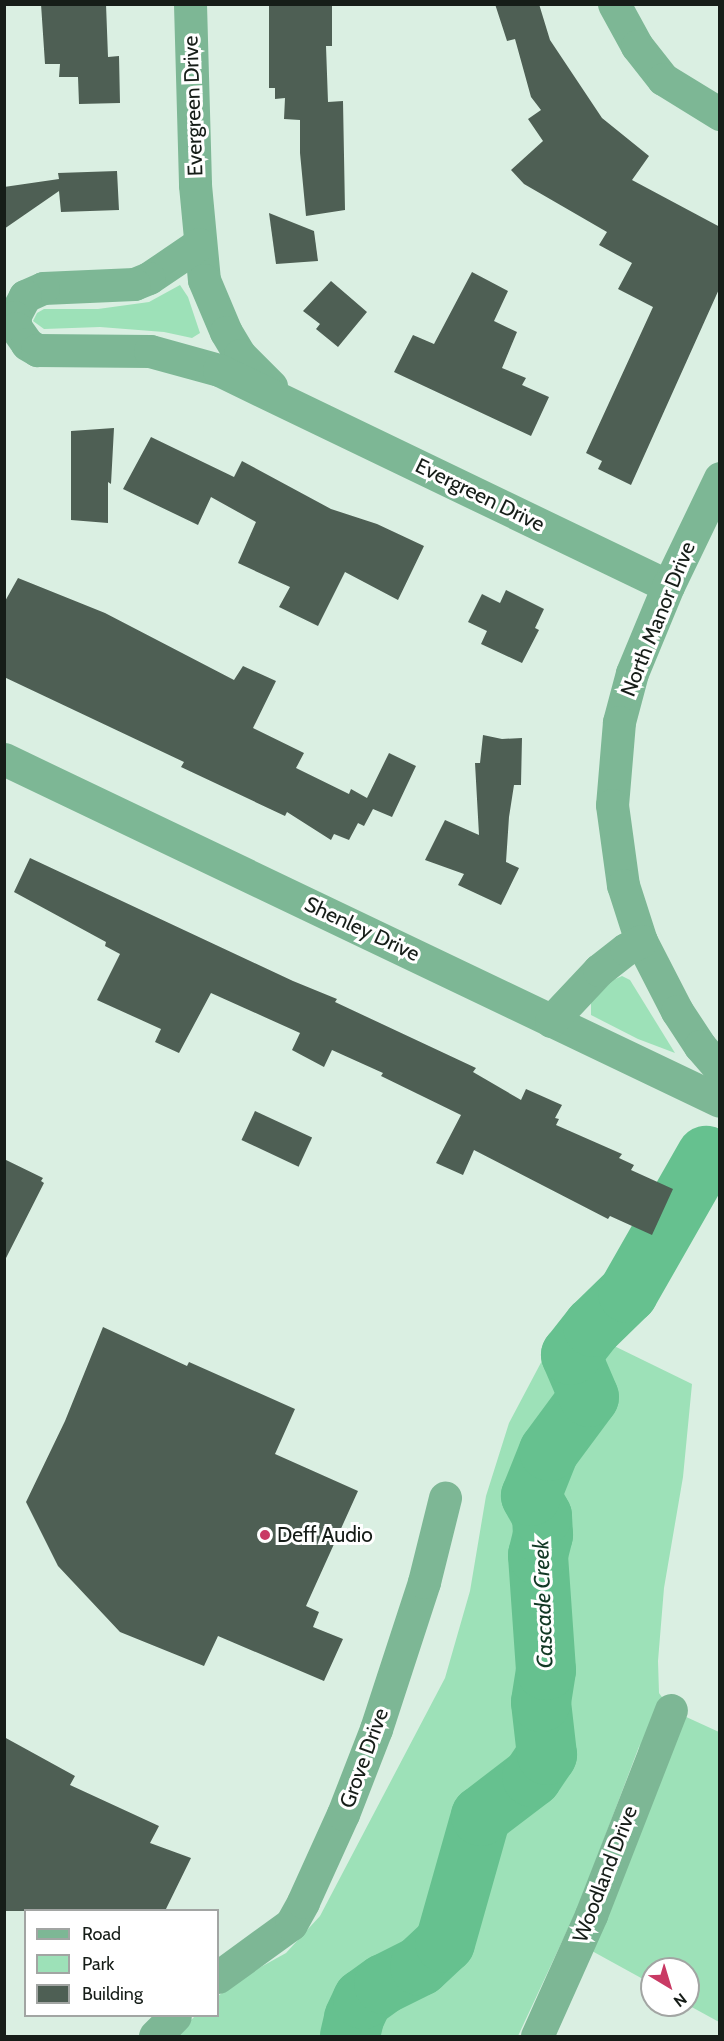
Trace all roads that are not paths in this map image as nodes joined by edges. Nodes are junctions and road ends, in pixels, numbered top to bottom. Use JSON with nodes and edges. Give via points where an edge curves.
{"nodes":[{"id":1,"x":190,"y":4,"type":"edge"},
{"id":2,"x":614,"y":4,"type":"edge"},
{"id":3,"x":720,"y":114,"type":"edge"},
{"id":4,"x":199,"y":244,"type":"junction"},
{"id":5,"x":292,"y":404,"type":"junction"},
{"id":6,"x":720,"y":478,"type":"edge"},
{"id":7,"x":668,"y":586,"type":"junction"},
{"id":8,"x":4,"y":759,"type":"edge"},
{"id":9,"x":641,"y":941,"type":"junction"},
{"id":10,"x":551,"y":1021,"type":"junction"},
{"id":11,"x":720,"y":1069,"type":"edge"},
{"id":12,"x":720,"y":1101,"type":"edge"},
{"id":13,"x":445,"y":1498,"type":"dead end"},
{"id":14,"x":670,"y":1710,"type":"dead end"},
{"id":15,"x":219,"y":1976,"type":"edge"},
{"id":16,"x":174,"y":2017,"type":"edge"},
{"id":17,"x":155,"y":2037,"type":"edge"},
{"id":18,"x":537,"y":2037,"type":"edge"}],
"edges":[{"from":1,"to":4,"type":"street","name":"Evergreen Drive"},
{"from":2,"to":3,"type":"street","via":[[637,46],[663,79]]},
{"from":4,"to":5,"type":"street","name":"Evergreen Drive","via":[[204,280],[226,332],[240,355]]},
{"from":4,"to":5,"type":"street","name":"Evergreen Drive","via":[[134,284],[43,288],[25,296],[14,316],[16,328],[27,344],[37,350],[118,350],[174,356],[219,370]]},
{"from":5,"to":7,"type":"street","name":"Evergreen Drive"},
{"from":6,"to":7,"type":"street","name":"North Manor Drive"},
{"from":7,"to":9,"type":"street","name":"North Manor Drive","via":[[632,673],[619,722],[614,766],[612,805],[623,885]]},
{"from":8,"to":10,"type":"street","name":"Shenley Drive"},
{"from":9,"to":10,"type":"street","via":[[599,970]]},
{"from":9,"to":11,"type":"street","name":"North Manor Drive","via":[[677,1011]]},
{"from":10,"to":12,"type":"street","name":"Shenley Drive"},
{"from":13,"to":15,"type":"street","name":"Grove Drive","via":[[424,1582],[376,1730],[344,1814],[303,1902],[291,1924]]},
{"from":14,"to":18,"type":"street","name":"Woodland Drive","via":[[591,1915]]},
{"from":16,"to":17,"type":"street"}]}
